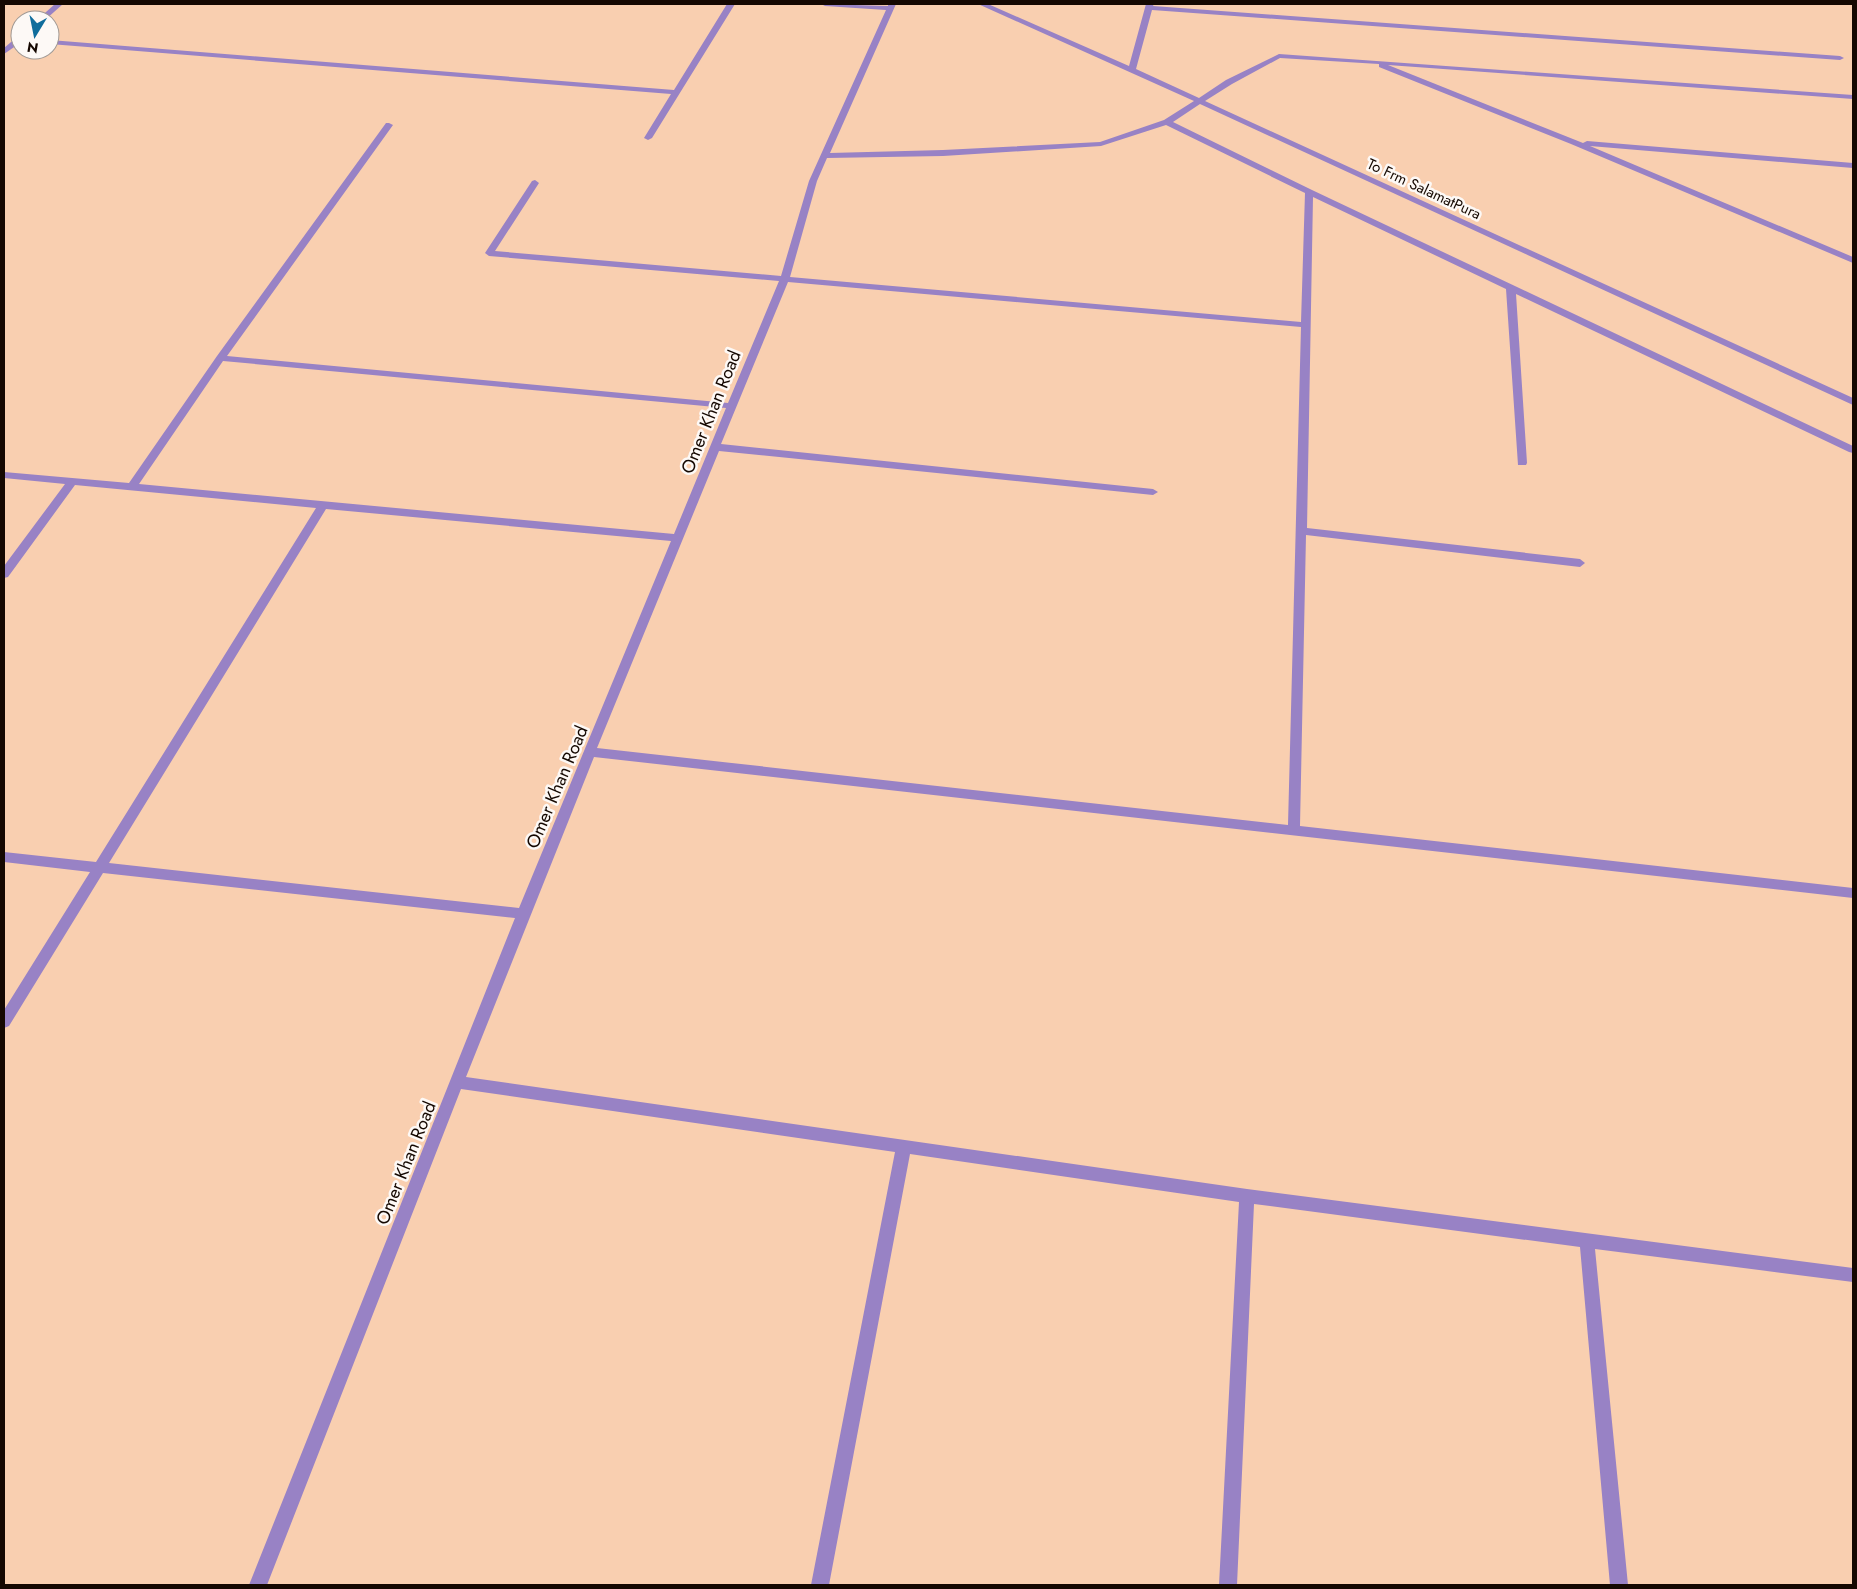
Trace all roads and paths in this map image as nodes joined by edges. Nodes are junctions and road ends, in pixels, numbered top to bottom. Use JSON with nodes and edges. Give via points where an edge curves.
{"nodes":[{"id":1,"x":731,"y":4,"type":"edge"},
{"id":2,"x":825,"y":4,"type":"edge"},
{"id":3,"x":982,"y":4,"type":"edge"},
{"id":4,"x":891,"y":6,"type":"edge"},
{"id":5,"x":1150,"y":6,"type":"edge"},
{"id":6,"x":60,"y":43,"type":"edge"},
{"id":7,"x":1840,"y":58,"type":"dead end"},
{"id":8,"x":1370,"y":61,"type":"junction"},
{"id":9,"x":1132,"y":70,"type":"junction"},
{"id":10,"x":674,"y":92,"type":"junction"},
{"id":11,"x":1853,"y":97,"type":"edge"},
{"id":12,"x":1199,"y":101,"type":"junction"},
{"id":13,"x":1168,"y":122,"type":"junction"},
{"id":14,"x":388,"y":125,"type":"dead end"},
{"id":15,"x":648,"y":138,"type":"dead end"},
{"id":16,"x":1574,"y":142,"type":"junction"},
{"id":17,"x":824,"y":156,"type":"junction"},
{"id":18,"x":1853,"y":165,"type":"edge"},
{"id":19,"x":535,"y":183,"type":"dead end"},
{"id":20,"x":1309,"y":192,"type":"junction"},
{"id":21,"x":1853,"y":260,"type":"edge"},
{"id":22,"x":785,"y":277,"type":"junction"},
{"id":23,"x":1511,"y":288,"type":"junction"},
{"id":24,"x":1307,"y":325,"type":"junction"},
{"id":25,"x":220,"y":358,"type":"junction"},
{"id":26,"x":1853,"y":402,"type":"edge"},
{"id":27,"x":732,"y":406,"type":"junction"},
{"id":28,"x":716,"y":447,"type":"junction"},
{"id":29,"x":1853,"y":450,"type":"edge"},
{"id":30,"x":1522,"y":463,"type":"dead end"},
{"id":31,"x":4,"y":475,"type":"edge"},
{"id":32,"x":73,"y":482,"type":"junction"},
{"id":33,"x":132,"y":487,"type":"junction"},
{"id":34,"x":1153,"y":492,"type":"dead end"},
{"id":35,"x":323,"y":504,"type":"junction"},
{"id":36,"x":1302,"y":531,"type":"junction"},
{"id":37,"x":678,"y":538,"type":"junction"},
{"id":38,"x":1580,"y":563,"type":"dead end"},
{"id":39,"x":4,"y":574,"type":"edge"},
{"id":40,"x":590,"y":752,"type":"junction"},
{"id":41,"x":1294,"y":832,"type":"junction"},
{"id":42,"x":4,"y":856,"type":"edge"},
{"id":43,"x":100,"y":867,"type":"junction"},
{"id":44,"x":1853,"y":893,"type":"edge"},
{"id":45,"x":523,"y":914,"type":"junction"},
{"id":46,"x":4,"y":1022,"type":"edge"},
{"id":47,"x":457,"y":1082,"type":"junction"},
{"id":48,"x":904,"y":1146,"type":"junction"},
{"id":49,"x":1247,"y":1196,"type":"junction"},
{"id":50,"x":1587,"y":1241,"type":"junction"},
{"id":51,"x":1853,"y":1276,"type":"edge"},
{"id":52,"x":258,"y":1585,"type":"edge"},
{"id":53,"x":820,"y":1585,"type":"edge"},
{"id":54,"x":1228,"y":1585,"type":"edge"},
{"id":55,"x":1619,"y":1585,"type":"edge"}],
"edges":[{"from":1,"to":10,"type":"street"},
{"from":2,"to":4,"type":"street"},
{"from":3,"to":9,"type":"street","name":"To Frm SalamatPura"},
{"from":4,"to":17,"type":"street","name":"Omer Khan Road"},
{"from":5,"to":7,"type":"street"},
{"from":5,"to":9,"type":"street"},
{"from":6,"to":10,"type":"street"},
{"from":8,"to":11,"type":"street"},
{"from":8,"to":12,"type":"street","via":[[1279,56]]},
{"from":8,"to":16,"type":"street"},
{"from":9,"to":12,"type":"street","name":"To Frm SalamatPura"},
{"from":10,"to":15,"type":"street"},
{"from":12,"to":13,"type":"street"},
{"from":12,"to":26,"type":"street","name":"To Frm SalamatPura"},
{"from":13,"to":17,"type":"street","via":[[1101,144]]},
{"from":13,"to":20,"type":"street"},
{"from":14,"to":25,"type":"street"},
{"from":16,"to":18,"type":"street"},
{"from":16,"to":21,"type":"street"},
{"from":17,"to":22,"type":"street","name":"Omer Khan Road","via":[[813,181]]},
{"from":19,"to":22,"type":"street","via":[[490,253]]},
{"from":20,"to":23,"type":"street"},
{"from":20,"to":24,"type":"street"},
{"from":22,"to":24,"type":"street"},
{"from":22,"to":27,"type":"street","name":"Omer Khan Road"},
{"from":23,"to":29,"type":"street"},
{"from":23,"to":30,"type":"street"},
{"from":24,"to":36,"type":"street"},
{"from":25,"to":27,"type":"street"},
{"from":25,"to":33,"type":"street"},
{"from":27,"to":28,"type":"street","name":"Omer Khan Road"},
{"from":28,"to":34,"type":"street"},
{"from":28,"to":37,"type":"street","name":"Omer Khan Road"},
{"from":31,"to":32,"type":"street"},
{"from":32,"to":33,"type":"street"},
{"from":32,"to":39,"type":"street"},
{"from":33,"to":35,"type":"street"},
{"from":35,"to":37,"type":"street"},
{"from":35,"to":43,"type":"street"},
{"from":36,"to":38,"type":"street"},
{"from":36,"to":41,"type":"street"},
{"from":37,"to":40,"type":"street","name":"Omer Khan Road"},
{"from":40,"to":41,"type":"street"},
{"from":40,"to":45,"type":"street","name":"Omer Khan Road"},
{"from":41,"to":44,"type":"street"},
{"from":42,"to":43,"type":"street"},
{"from":43,"to":45,"type":"street"},
{"from":43,"to":46,"type":"street"},
{"from":45,"to":47,"type":"street","name":"Omer Khan Road"},
{"from":47,"to":48,"type":"street"},
{"from":47,"to":52,"type":"street","name":"Omer Khan Road"},
{"from":48,"to":49,"type":"street"},
{"from":48,"to":53,"type":"street"},
{"from":49,"to":50,"type":"street"},
{"from":49,"to":54,"type":"street"},
{"from":50,"to":51,"type":"street"},
{"from":50,"to":55,"type":"street"}]}
